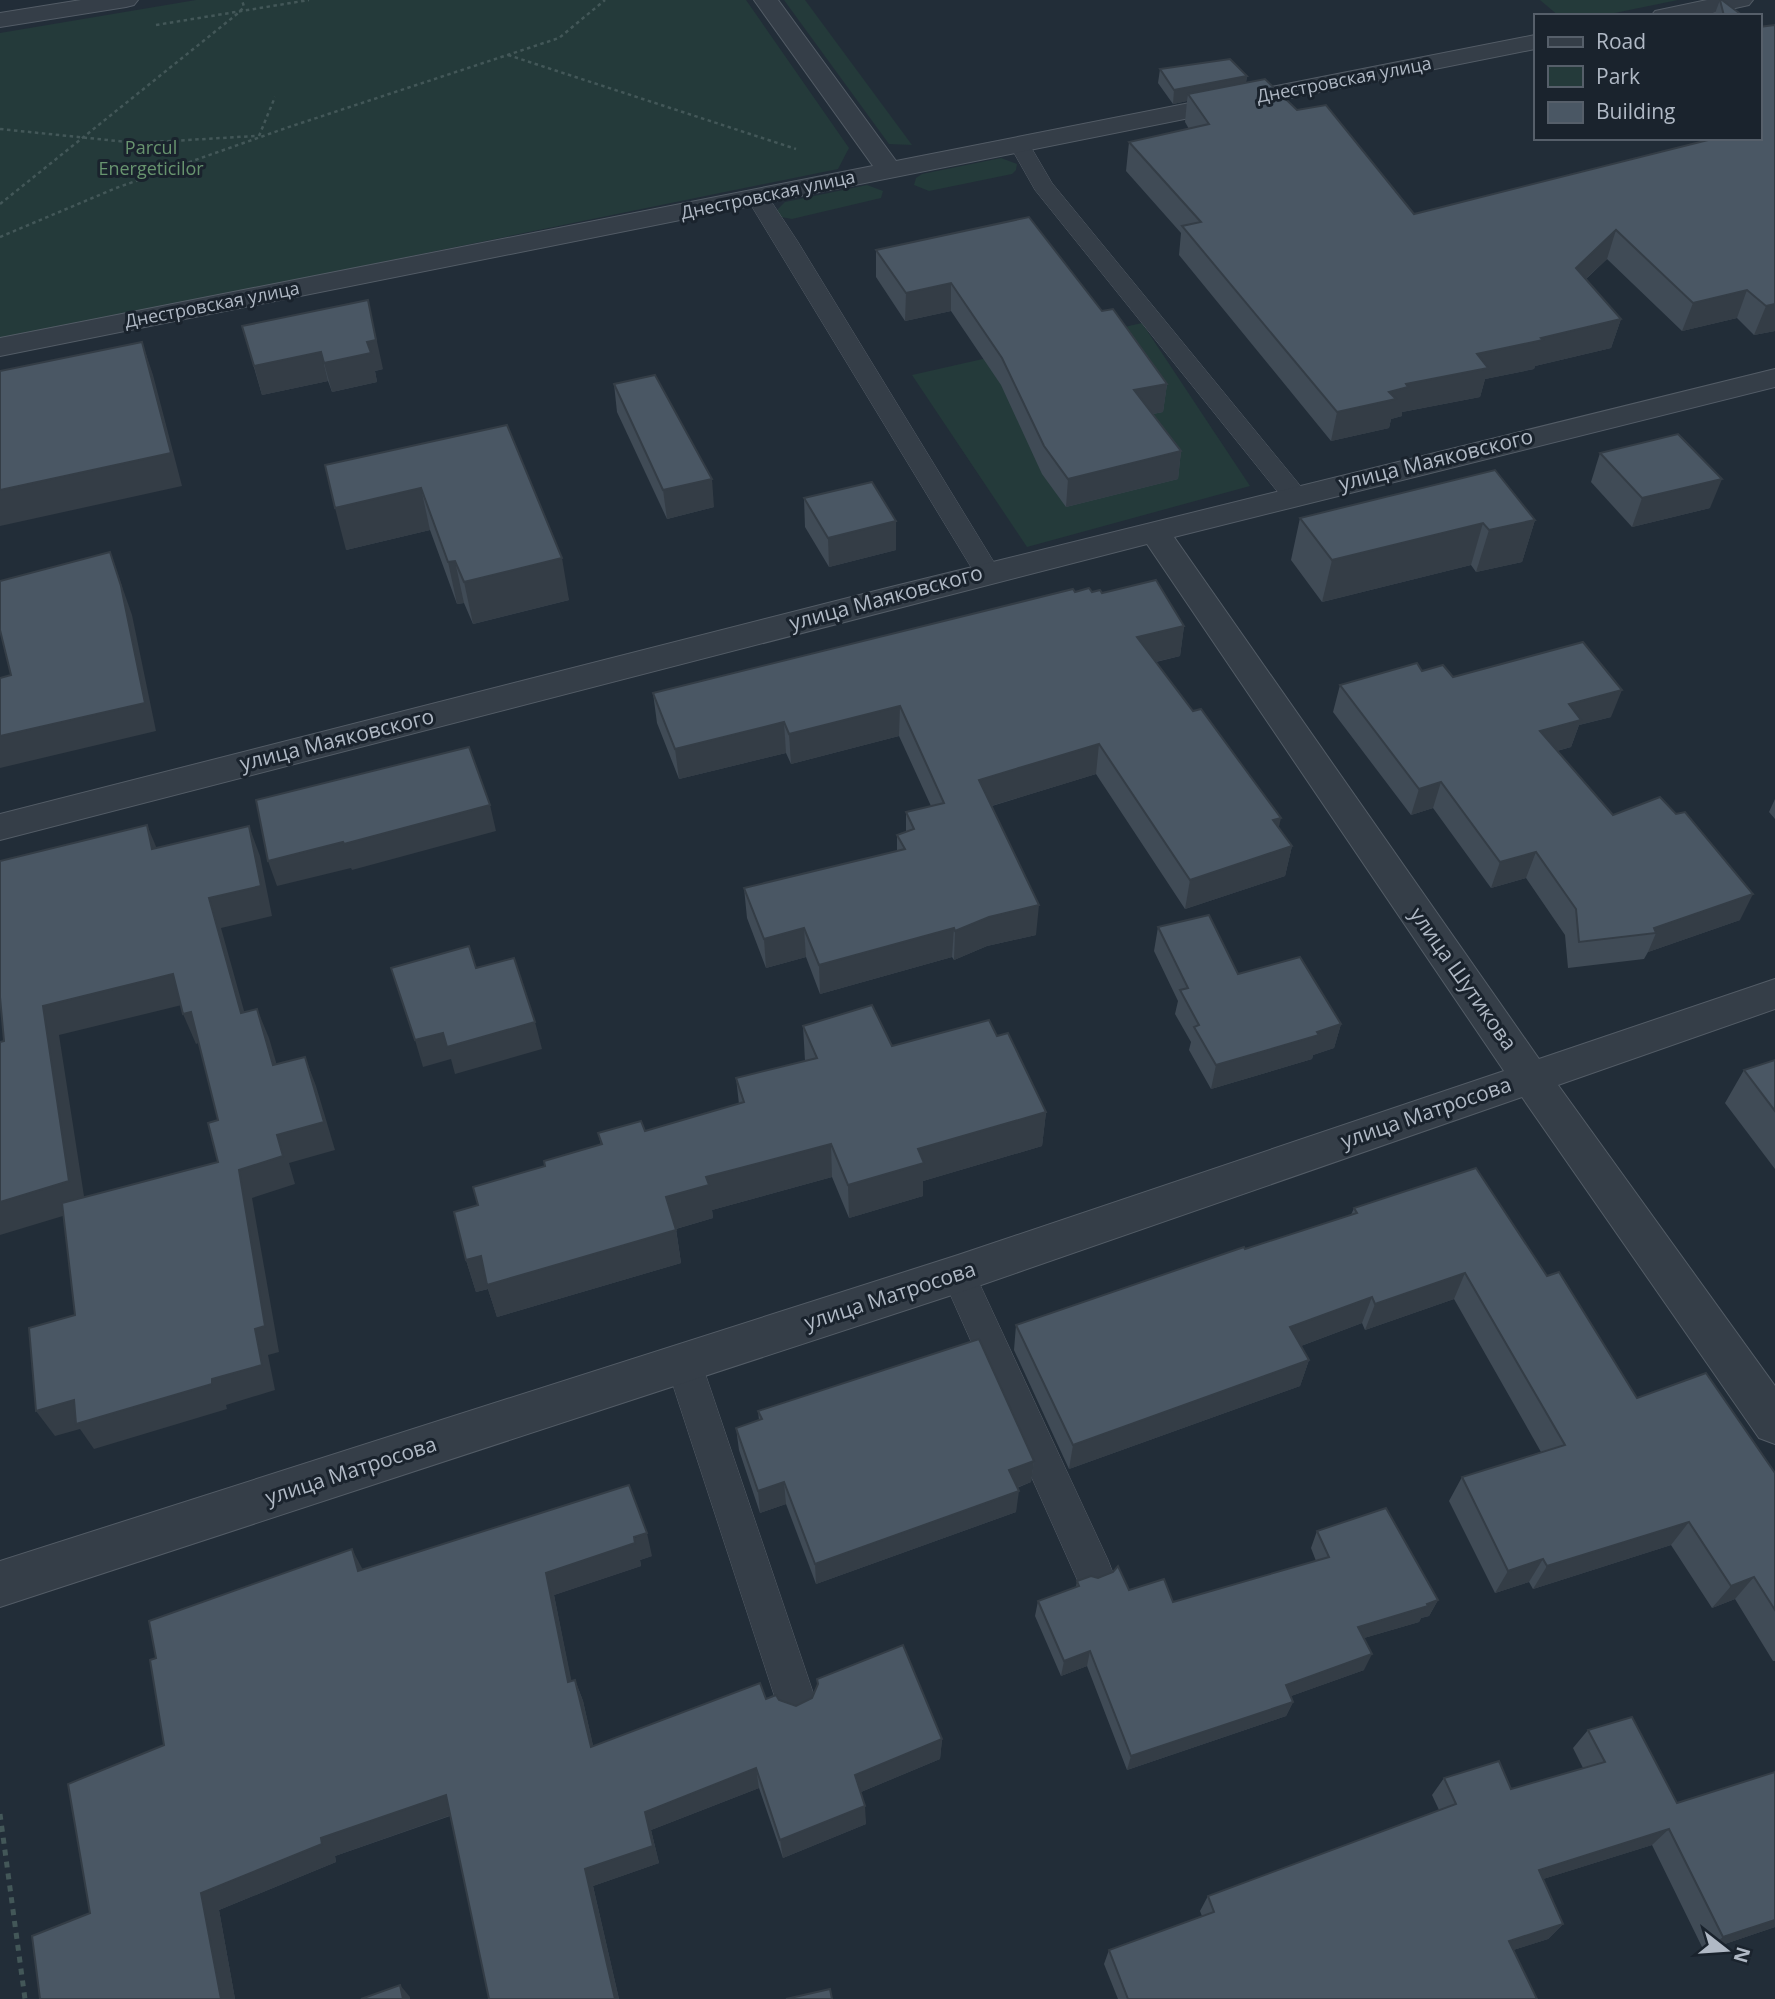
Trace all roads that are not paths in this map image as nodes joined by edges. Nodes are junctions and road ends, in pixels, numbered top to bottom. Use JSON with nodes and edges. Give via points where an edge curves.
{"nodes":[{"id":1,"x":125,"y":0,"type":"edge"},
{"id":2,"x":766,"y":0,"type":"edge"},
{"id":3,"x":1741,"y":0,"type":"edge"},
{"id":4,"x":1673,"y":14,"type":"edge"},
{"id":5,"x":0,"y":19,"type":"edge"},
{"id":6,"x":1534,"y":42,"type":"edge"},
{"id":7,"x":1021,"y":146,"type":"junction"},
{"id":8,"x":889,"y":170,"type":"junction"},
{"id":9,"x":757,"y":197,"type":"junction"},
{"id":10,"x":0,"y":346,"type":"edge"},
{"id":11,"x":1775,"y":377,"type":"edge"},
{"id":12,"x":1294,"y":495,"type":"junction"},
{"id":13,"x":1155,"y":533,"type":"junction"},
{"id":14,"x":986,"y":572,"type":"junction"},
{"id":15,"x":0,"y":827,"type":"edge"},
{"id":16,"x":1775,"y":994,"type":"edge"},
{"id":17,"x":1530,"y":1077,"type":"junction"},
{"id":18,"x":958,"y":1273,"type":"junction"},
{"id":19,"x":684,"y":1364,"type":"junction"},
{"id":20,"x":1775,"y":1423,"type":"edge"},
{"id":21,"x":1094,"y":1573,"type":"dead end"},
{"id":22,"x":0,"y":1584,"type":"edge"},
{"id":23,"x":797,"y":1704,"type":"edge"}],
"edges":[{"from":1,"to":5,"type":"street"},
{"from":2,"to":8,"type":"street"},
{"from":3,"to":4,"type":"street"},
{"from":6,"to":7,"type":"street","name":"Днестровская улица"},
{"from":7,"to":8,"type":"street","name":"Днестровская улица"},
{"from":7,"to":12,"type":"lane","via":[[1043,185]]},
{"from":8,"to":9,"type":"street","name":"Днестровская улица"},
{"from":9,"to":10,"type":"street","name":"Днестровская улица"},
{"from":9,"to":14,"type":"lane"},
{"from":11,"to":12,"type":"street","name":"улица Маяковского"},
{"from":12,"to":13,"type":"street","name":"улица Маяковского"},
{"from":13,"to":14,"type":"street","name":"улица Маяковского"},
{"from":13,"to":17,"type":"street","name":"улица Шутикова"},
{"from":14,"to":15,"type":"street","name":"улица Маяковского"},
{"from":16,"to":17,"type":"street","name":"улица Матросова"},
{"from":17,"to":18,"type":"street","name":"улица Матросова"},
{"from":17,"to":20,"type":"street","name":"улица Шутикова"},
{"from":18,"to":19,"type":"street","name":"улица Матросова"},
{"from":18,"to":21,"type":"lane"},
{"from":19,"to":22,"type":"street","name":"улица Матросова"},
{"from":19,"to":23,"type":"lane"}]}
